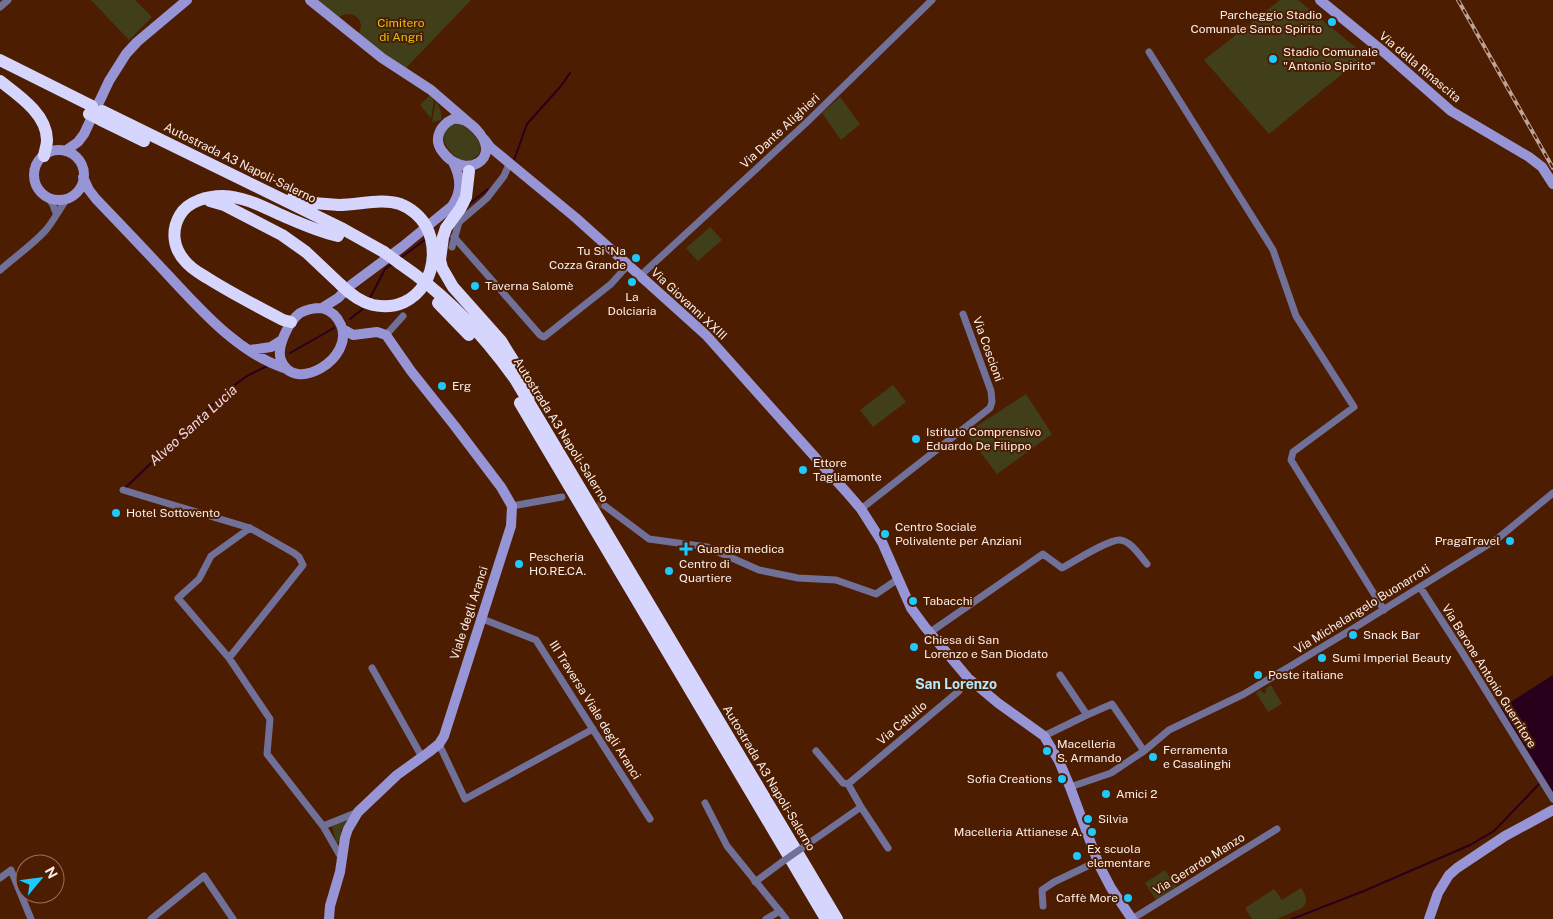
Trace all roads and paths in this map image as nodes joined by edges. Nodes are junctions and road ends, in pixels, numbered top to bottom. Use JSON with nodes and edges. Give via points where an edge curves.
{"nodes":[{"id":1,"x":8,"y":0,"type":"edge"},
{"id":2,"x":187,"y":0,"type":"edge"},
{"id":3,"x":310,"y":0,"type":"edge"},
{"id":4,"x":932,"y":0,"type":"edge"},
{"id":5,"x":1320,"y":0,"type":"edge"},
{"id":6,"x":0,"y":7,"type":"edge"},
{"id":7,"x":1149,"y":52,"type":"dead end"},
{"id":8,"x":0,"y":60,"type":"edge"},
{"id":9,"x":0,"y":70,"type":"edge"},
{"id":10,"x":0,"y":81,"type":"edge"},
{"id":11,"x":439,"y":97,"type":"junction"},
{"id":12,"x":96,"y":112,"type":"junction"},
{"id":13,"x":468,"y":122,"type":"junction"},
{"id":14,"x":445,"y":124,"type":"junction"},
{"id":15,"x":484,"y":139,"type":"junction"},
{"id":16,"x":78,"y":142,"type":"junction"},
{"id":17,"x":65,"y":151,"type":"junction"},
{"id":18,"x":44,"y":156,"type":"junction"},
{"id":19,"x":78,"y":159,"type":"junction"},
{"id":20,"x":203,"y":160,"type":"junction"},
{"id":21,"x":506,"y":160,"type":"junction"},
{"id":22,"x":453,"y":162,"type":"junction"},
{"id":23,"x":475,"y":165,"type":"junction"},
{"id":24,"x":84,"y":177,"type":"junction"},
{"id":25,"x":460,"y":184,"type":"junction"},
{"id":26,"x":1553,"y":184,"type":"edge"},
{"id":27,"x":48,"y":197,"type":"junction"},
{"id":28,"x":70,"y":198,"type":"junction"},
{"id":29,"x":96,"y":199,"type":"junction"},
{"id":30,"x":200,"y":200,"type":"junction"},
{"id":31,"x":56,"y":213,"type":"junction"},
{"id":32,"x":338,"y":236,"type":"junction"},
{"id":33,"x":454,"y":237,"type":"junction"},
{"id":34,"x":452,"y":247,"type":"dead end"},
{"id":35,"x":380,"y":255,"type":"junction"},
{"id":36,"x":396,"y":265,"type":"junction"},
{"id":37,"x":628,"y":265,"type":"junction"},
{"id":38,"x":0,"y":270,"type":"edge"},
{"id":39,"x":640,"y":276,"type":"junction"},
{"id":40,"x":338,"y":298,"type":"junction"},
{"id":41,"x":322,"y":308,"type":"junction"},
{"id":42,"x":963,"y":314,"type":"dead end"},
{"id":43,"x":403,"y":316,"type":"dead end"},
{"id":44,"x":337,"y":317,"type":"junction"},
{"id":45,"x":291,"y":322,"type":"junction"},
{"id":46,"x":343,"y":329,"type":"junction"},
{"id":47,"x":363,"y":334,"type":"junction"},
{"id":48,"x":386,"y":335,"type":"junction"},
{"id":49,"x":282,"y":340,"type":"junction"},
{"id":50,"x":250,"y":350,"type":"junction"},
{"id":51,"x":340,"y":350,"type":"junction"},
{"id":52,"x":284,"y":368,"type":"junction"},
{"id":53,"x":123,"y":490,"type":"dead end"},
{"id":54,"x":1553,"y":493,"type":"edge"},
{"id":55,"x":562,"y":497,"type":"dead end"},
{"id":56,"x":512,"y":506,"type":"junction"},
{"id":57,"x":605,"y":506,"type":"tunnel mouth"},
{"id":58,"x":861,"y":509,"type":"junction"},
{"id":59,"x":598,"y":518,"type":"junction"},
{"id":60,"x":250,"y":528,"type":"junction"},
{"id":61,"x":1147,"y":564,"type":"dead end"},
{"id":62,"x":898,"y":579,"type":"junction"},
{"id":63,"x":1420,"y":587,"type":"junction"},
{"id":64,"x":1384,"y":610,"type":"junction"},
{"id":65,"x":480,"y":618,"type":"junction"},
{"id":66,"x":929,"y":633,"type":"junction"},
{"id":67,"x":229,"y":658,"type":"junction"},
{"id":68,"x":372,"y":668,"type":"dead end"},
{"id":69,"x":1060,"y":675,"type":"dead end"},
{"id":70,"x":968,"y":678,"type":"junction"},
{"id":71,"x":1087,"y":715,"type":"junction"},
{"id":72,"x":593,"y":729,"type":"junction"},
{"id":73,"x":1044,"y":736,"type":"junction"},
{"id":74,"x":439,"y":744,"type":"junction"},
{"id":75,"x":816,"y":751,"type":"dead end"},
{"id":76,"x":1144,"y":751,"type":"junction"},
{"id":77,"x":422,"y":757,"type":"junction"},
{"id":78,"x":848,"y":784,"type":"junction"},
{"id":79,"x":1070,"y":788,"type":"junction"},
{"id":80,"x":1553,"y":799,"type":"edge"},
{"id":81,"x":705,"y":803,"type":"dead end"},
{"id":82,"x":860,"y":807,"type":"junction"},
{"id":83,"x":1553,"y":810,"type":"edge"},
{"id":84,"x":358,"y":812,"type":"junction"},
{"id":85,"x":650,"y":819,"type":"dead end"},
{"id":86,"x":323,"y":826,"type":"junction"},
{"id":87,"x":1277,"y":829,"type":"dead end"},
{"id":88,"x":888,"y":848,"type":"dead end"},
{"id":89,"x":342,"y":860,"type":"junction"},
{"id":90,"x":1098,"y":861,"type":"junction"},
{"id":91,"x":0,"y":878,"type":"edge"},
{"id":92,"x":755,"y":882,"type":"junction"},
{"id":93,"x":1044,"y":906,"type":"dead end"},
{"id":94,"x":780,"y":911,"type":"junction"},
{"id":95,"x":31,"y":919,"type":"edge"},
{"id":96,"x":151,"y":919,"type":"edge"},
{"id":97,"x":233,"y":919,"type":"edge"},
{"id":98,"x":329,"y":919,"type":"edge"},
{"id":99,"x":766,"y":919,"type":"edge"},
{"id":100,"x":786,"y":919,"type":"edge"},
{"id":101,"x":826,"y":919,"type":"edge"},
{"id":102,"x":837,"y":919,"type":"edge"},
{"id":103,"x":1132,"y":919,"type":"edge"},
{"id":104,"x":1429,"y":919,"type":"edge"}],
"edges":[{"from":1,"to":6,"type":"street"},
{"from":2,"to":16,"type":"main road","via":[[126,54]]},
{"from":3,"to":11,"type":"main road","via":[[382,58]]},
{"from":4,"to":39,"type":"street","name":"Via Dante Alighieri","via":[[820,110]]},
{"from":5,"to":26,"type":"main road","name":"Via della Rinascita","via":[[1451,110],[1542,167]]},
{"from":7,"to":64,"type":"street","via":[[1273,250],[1296,316],[1354,407],[1293,452],[1291,460]]},
{"from":8,"to":12,"type":"highway","name":"Autostrada A3 Napoli-Salerno"},
{"from":9,"to":12,"type":"highway","name":"Autostrada A3 Napoli-Salerno"},
{"from":10,"to":18,"type":"highway","via":[[31,107],[43,123],[47,141]]},
{"from":11,"to":13,"type":"main road"},
{"from":11,"to":14,"type":"main road"},
{"from":12,"to":20,"type":"highway","name":"Autostrada A3 Napoli-Salerno"},
{"from":12,"to":32,"type":"highway","name":"Autostrada A3 Napoli-Salerno"},
{"from":13,"to":14,"type":"main road","via":[[457,119]]},
{"from":13,"to":15,"type":"main road"},
{"from":14,"to":22,"type":"main road","via":[[440,130],[439,146]]},
{"from":15,"to":21,"type":"main road","name":"Via Giovanni XXIII"},
{"from":15,"to":23,"type":"main road","via":[[486,153]]},
{"from":16,"to":17,"type":"main road"},
{"from":16,"to":19,"type":"main road"},
{"from":17,"to":18,"type":"main road","via":[[58,150]]},
{"from":17,"to":19,"type":"main road"},
{"from":18,"to":27,"type":"main road","via":[[34,174],[37,188]]},
{"from":19,"to":24,"type":"main road"},
{"from":20,"to":30,"type":"highway","bridge":true,"via":[[235,169],[301,200],[326,205],[382,202],[402,205],[419,216],[430,233],[434,254],[429,276],[416,294],[402,302],[374,305],[356,298],[306,252],[282,235],[224,205]]},
{"from":20,"to":35,"type":"highway","name":"Autostrada A3 Napoli-Salerno","via":[[343,229]]},
{"from":21,"to":23,"type":"main road","via":[[488,158]]},
{"from":21,"to":33,"type":"street","via":[[504,176],[487,198],[459,222]]},
{"from":21,"to":37,"type":"main road","name":"Via Giovanni XXIII"},
{"from":22,"to":23,"type":"main road"},
{"from":22,"to":25,"type":"main road"},
{"from":23,"to":25,"type":"main road"},
{"from":23,"to":59,"type":"highway","via":[[466,197],[443,237],[442,268],[446,278],[501,341],[516,364],[562,444]]},
{"from":24,"to":28,"type":"main road","via":[[78,191]]},
{"from":24,"to":29,"type":"main road"},
{"from":25,"to":40,"type":"main road","via":[[457,199],[446,212]]},
{"from":27,"to":28,"type":"main road"},
{"from":27,"to":31,"type":"street"},
{"from":28,"to":29,"type":"main road","via":[[88,196]]},
{"from":28,"to":31,"type":"street"},
{"from":29,"to":50,"type":"main road","via":[[201,309]]},
{"from":30,"to":32,"type":"highway","via":[[222,196],[244,199]]},
{"from":30,"to":45,"type":"highway","via":[[181,213],[175,227],[175,244],[185,262],[221,287]]},
{"from":31,"to":38,"type":"street","via":[[44,232]]},
{"from":32,"to":35,"type":"highway","name":"Autostrada A3 Napoli-Salerno"},
{"from":33,"to":34,"type":"street"},
{"from":33,"to":37,"type":"street","via":[[544,337],[610,284]]},
{"from":35,"to":36,"type":"highway","name":"Autostrada A3 Napoli-Salerno"},
{"from":36,"to":59,"type":"highway","name":"Autostrada A3 Napoli-Salerno","via":[[430,286],[457,310],[498,356]]},
{"from":36,"to":101,"type":"highway","name":"Autostrada A3 Napoli-Salerno","via":[[479,346],[508,384]]},
{"from":37,"to":39,"type":"main road","name":"Via Giovanni XXIII"},
{"from":39,"to":58,"type":"main road","name":"Via Giovanni XXIII","via":[[706,336]]},
{"from":40,"to":41,"type":"main road"},
{"from":40,"to":44,"type":"main road"},
{"from":41,"to":44,"type":"main road"},
{"from":41,"to":45,"type":"main road","via":[[306,310]]},
{"from":42,"to":58,"type":"street","name":"Via Coscioni","via":[[992,391],[990,408]]},
{"from":43,"to":48,"type":"street"},
{"from":44,"to":46,"type":"main road"},
{"from":45,"to":49,"type":"main road"},
{"from":46,"to":47,"type":"main road","via":[[353,335]]},
{"from":46,"to":51,"type":"main road"},
{"from":47,"to":48,"type":"main road","via":[[377,332]]},
{"from":47,"to":51,"type":"main road"},
{"from":48,"to":56,"type":"main road"},
{"from":49,"to":50,"type":"main road"},
{"from":49,"to":52,"type":"main road","via":[[279,357]]},
{"from":50,"to":52,"type":"main road"},
{"from":51,"to":52,"type":"main road","via":[[310,373],[296,374]]},
{"from":53,"to":60,"type":"street"},
{"from":54,"to":63,"type":"street","name":"Via Michelangelo Buonarroti","via":[[1498,539]]},
{"from":55,"to":56,"type":"street"},
{"from":56,"to":65,"type":"main road","name":"Viale degli Aranci","via":[[511,526]]},
{"from":57,"to":62,"type":"street","via":[[650,539],[707,547],[759,570],[798,578],[836,580],[876,594]]},
{"from":58,"to":62,"type":"main road","name":"Via Giovanni XXIII","via":[[882,542]]},
{"from":59,"to":102,"type":"highway","name":"Autostrada A3 Napoli-Salerno"},
{"from":60,"to":67,"type":"street","via":[[212,556],[199,579],[178,598]]},
{"from":60,"to":67,"type":"street","via":[[294,553],[303,565]]},
{"from":61,"to":66,"type":"street","via":[[1121,540],[1111,541],[1062,568],[1043,554]]},
{"from":62,"to":66,"type":"main road","name":"Via Giovanni XXIII","via":[[911,608]]},
{"from":63,"to":64,"type":"street","name":"Via Michelangelo Buonarroti"},
{"from":63,"to":80,"type":"street","name":"Via Barone Antonio Guerritore"},
{"from":64,"to":76,"type":"street","name":"Via Michelangelo Buonarroti","via":[[1244,694],[1169,730]]},
{"from":65,"to":72,"type":"street","name":"III Traversa Viale degli Aranci","via":[[536,640]]},
{"from":65,"to":74,"type":"main road","name":"Viale degli Aranci"},
{"from":66,"to":70,"type":"main road","name":"Via Giovanni XXIII"},
{"from":67,"to":86,"type":"street","via":[[270,719],[267,754]]},
{"from":68,"to":77,"type":"street"},
{"from":69,"to":71,"type":"street"},
{"from":70,"to":73,"type":"main road","name":"Via Giovanni XXIII"},
{"from":70,"to":78,"type":"street","name":"Via Catullo","via":[[960,685],[959,691]]},
{"from":71,"to":73,"type":"street"},
{"from":71,"to":76,"type":"street","via":[[1112,704]]},
{"from":72,"to":74,"type":"street","via":[[465,799]]},
{"from":72,"to":85,"type":"street","name":"III Traversa Viale degli Aranci"},
{"from":73,"to":79,"type":"main road"},
{"from":74,"to":77,"type":"main road","name":"Viale degli Aranci"},
{"from":75,"to":78,"type":"street"},
{"from":76,"to":79,"type":"street","name":"Via Michelangelo Buonarroti","via":[[1111,773]]},
{"from":77,"to":84,"type":"main road","name":"Viale degli Aranci","via":[[397,775]]},
{"from":78,"to":82,"type":"street"},
{"from":79,"to":90,"type":"main road"},
{"from":81,"to":92,"type":"street","via":[[726,846]]},
{"from":82,"to":88,"type":"street"},
{"from":82,"to":92,"type":"street","bridge":true},
{"from":83,"to":104,"type":"main road","via":[[1505,836],[1449,874]]},
{"from":84,"to":86,"type":"street"},
{"from":84,"to":89,"type":"main road","name":"Viale degli Aranci","via":[[348,829]]},
{"from":86,"to":89,"type":"street"},
{"from":87,"to":103,"type":"street","name":"Via Gerardo Manzo"},
{"from":89,"to":98,"type":"main road","name":"Viale degli Aranci"},
{"from":90,"to":93,"type":"street","via":[[1042,890]]},
{"from":90,"to":103,"type":"main road"},
{"from":91,"to":95,"type":"street","via":[[11,870]]},
{"from":92,"to":94,"type":"street"},
{"from":94,"to":99,"type":"street"},
{"from":94,"to":100,"type":"street"},
{"from":96,"to":97,"type":"street","via":[[204,876]]}]}
